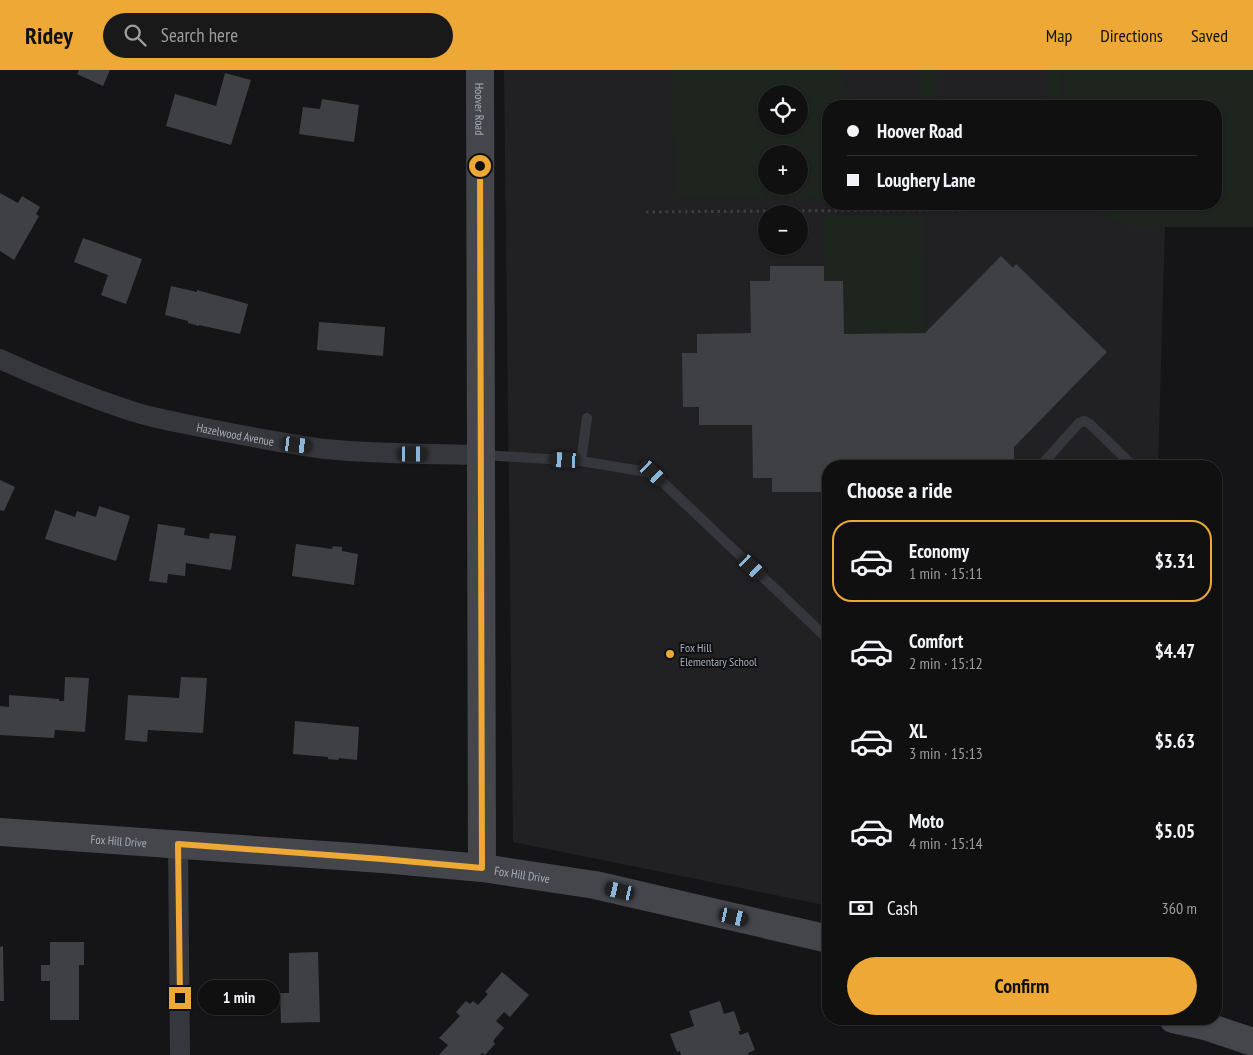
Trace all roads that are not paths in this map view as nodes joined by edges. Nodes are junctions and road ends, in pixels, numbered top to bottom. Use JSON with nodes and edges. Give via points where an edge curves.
{"nodes":[{"id":1,"x":480,"y":70,"type":"edge"},
{"id":2,"x":0,"y":360,"type":"edge"},
{"id":3,"x":587,"y":418,"type":"dead end"},
{"id":4,"x":481,"y":455,"type":"junction"},
{"id":5,"x":1046,"y":460,"type":"edge"},
{"id":6,"x":1127,"y":460,"type":"edge"},
{"id":7,"x":581,"y":461,"type":"junction"},
{"id":8,"x":822,"y":633,"type":"edge"},
{"id":9,"x":0,"y":832,"type":"edge"},
{"id":10,"x":178,"y":844,"type":"junction"},
{"id":11,"x":482,"y":868,"type":"junction"},
{"id":12,"x":822,"y":937,"type":"edge"},
{"id":13,"x":1199,"y":1025,"type":"edge"},
{"id":14,"x":1253,"y":1042,"type":"edge"},
{"id":15,"x":180,"y":1055,"type":"edge"}],
"edges":[{"from":1,"to":4,"type":"street","name":"Hoover Road"},
{"from":2,"to":4,"type":"street","name":"Hazelwood Avenue","via":[[132,411],[219,432],[337,450]]},
{"from":3,"to":7,"type":"lane"},
{"from":4,"to":7,"type":"lane"},
{"from":4,"to":11,"type":"street","name":"Hoover Road"},
{"from":5,"to":6,"type":"lane","via":[[1084,421]]},
{"from":7,"to":8,"type":"lane","via":[[653,473]]},
{"from":9,"to":10,"type":"street","name":"Fox Hill Drive"},
{"from":10,"to":11,"type":"street","name":"Fox Hill Drive"},
{"from":10,"to":15,"type":"street"},
{"from":11,"to":12,"type":"street","name":"Fox Hill Drive","via":[[595,885]]},
{"from":13,"to":14,"type":"street"}]}
